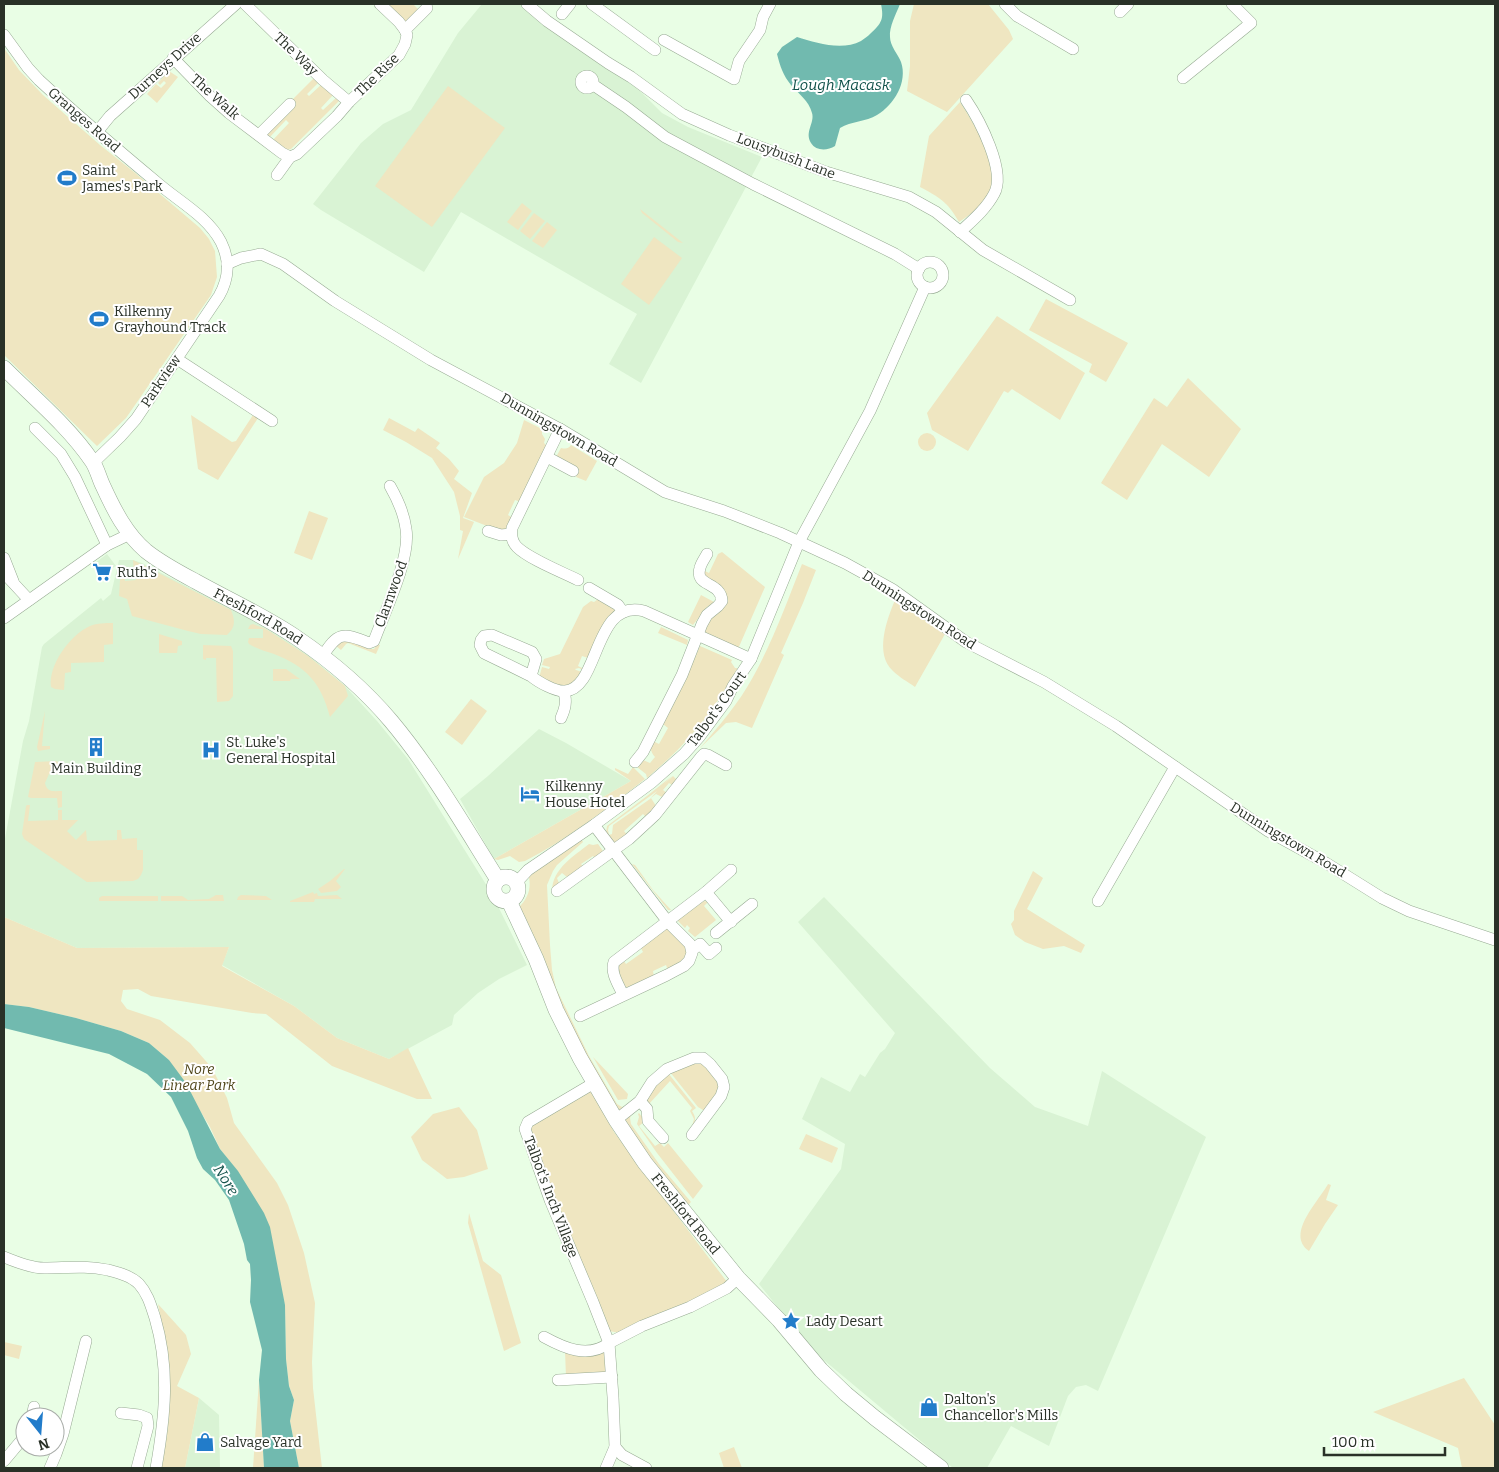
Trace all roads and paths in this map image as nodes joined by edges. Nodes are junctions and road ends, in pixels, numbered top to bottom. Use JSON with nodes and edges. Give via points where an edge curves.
{"nodes":[{"id":1,"x":236,"y":4,"type":"edge"},
{"id":2,"x":245,"y":4,"type":"edge"},
{"id":3,"x":380,"y":4,"type":"edge"},
{"id":4,"x":527,"y":4,"type":"edge"},
{"id":5,"x":570,"y":4,"type":"edge"},
{"id":6,"x":592,"y":4,"type":"edge"},
{"id":7,"x":770,"y":4,"type":"edge"},
{"id":8,"x":1005,"y":4,"type":"edge"},
{"id":9,"x":1232,"y":4,"type":"edge"},
{"id":10,"x":427,"y":8,"type":"dead end"},
{"id":11,"x":562,"y":14,"type":"dead end"},
{"id":12,"x":405,"y":30,"type":"junction"},
{"id":13,"x":4,"y":35,"type":"edge"},
{"id":14,"x":664,"y":40,"type":"dead end"},
{"id":15,"x":1073,"y":48,"type":"dead end"},
{"id":16,"x":655,"y":50,"type":"dead end"},
{"id":17,"x":173,"y":58,"type":"junction"},
{"id":18,"x":1182,"y":78,"type":"dead end"},
{"id":19,"x":592,"y":84,"type":"dead end"},
{"id":20,"x":966,"y":100,"type":"dead end"},
{"id":21,"x":349,"y":102,"type":"junction"},
{"id":22,"x":290,"y":104,"type":"dead end"},
{"id":23,"x":97,"y":132,"type":"junction"},
{"id":24,"x":259,"y":135,"type":"junction"},
{"id":25,"x":290,"y":157,"type":"junction"},
{"id":26,"x":277,"y":175,"type":"dead end"},
{"id":27,"x":960,"y":232,"type":"junction"},
{"id":28,"x":228,"y":264,"type":"junction"},
{"id":29,"x":919,"y":270,"type":"junction"},
{"id":30,"x":925,"y":287,"type":"junction"},
{"id":31,"x":1070,"y":300,"type":"dead end"},
{"id":32,"x":177,"y":359,"type":"junction"},
{"id":33,"x":4,"y":368,"type":"edge"},
{"id":34,"x":272,"y":421,"type":"dead end"},
{"id":35,"x":35,"y":428,"type":"dead end"},
{"id":36,"x":560,"y":429,"type":"junction"},
{"id":37,"x":547,"y":457,"type":"junction"},
{"id":38,"x":93,"y":463,"type":"junction"},
{"id":39,"x":573,"y":471,"type":"dead end"},
{"id":40,"x":390,"y":486,"type":"dead end"},
{"id":41,"x":488,"y":531,"type":"dead end"},
{"id":42,"x":130,"y":534,"type":"junction"},
{"id":43,"x":511,"y":534,"type":"junction"},
{"id":44,"x":799,"y":542,"type":"junction"},
{"id":45,"x":107,"y":545,"type":"junction"},
{"id":46,"x":707,"y":554,"type":"dead end"},
{"id":47,"x":4,"y":558,"type":"edge"},
{"id":48,"x":4,"y":573,"type":"edge"},
{"id":49,"x":578,"y":580,"type":"dead end"},
{"id":50,"x":13,"y":583,"type":"junction"},
{"id":51,"x":592,"y":592,"type":"dead end"},
{"id":52,"x":29,"y":600,"type":"junction"},
{"id":53,"x":623,"y":612,"type":"junction"},
{"id":54,"x":4,"y":618,"type":"edge"},
{"id":55,"x":698,"y":634,"type":"junction"},
{"id":56,"x":322,"y":657,"type":"junction"},
{"id":57,"x":751,"y":659,"type":"junction"},
{"id":58,"x":531,"y":676,"type":"junction"},
{"id":59,"x":564,"y":692,"type":"junction"},
{"id":60,"x":561,"y":718,"type":"dead end"},
{"id":61,"x":634,"y":762,"type":"dead end"},
{"id":62,"x":726,"y":765,"type":"dead end"},
{"id":63,"x":1175,"y":767,"type":"junction"},
{"id":64,"x":594,"y":825,"type":"junction"},
{"id":65,"x":613,"y":851,"type":"junction"},
{"id":66,"x":731,"y":870,"type":"dead end"},
{"id":67,"x":498,"y":880,"type":"junction"},
{"id":68,"x":516,"y":883,"type":"junction"},
{"id":69,"x":557,"y":891,"type":"dead end"},
{"id":70,"x":706,"y":892,"type":"junction"},
{"id":71,"x":509,"y":901,"type":"junction"},
{"id":72,"x":1098,"y":901,"type":"dead end"},
{"id":73,"x":752,"y":904,"type":"dead end"},
{"id":74,"x":668,"y":922,"type":"junction"},
{"id":75,"x":730,"y":922,"type":"junction"},
{"id":76,"x":716,"y":933,"type":"dead end"},
{"id":77,"x":1495,"y":940,"type":"edge"},
{"id":78,"x":716,"y":948,"type":"dead end"},
{"id":79,"x":692,"y":950,"type":"junction"},
{"id":80,"x":624,"y":995,"type":"junction"},
{"id":81,"x":580,"y":1016,"type":"dead end"},
{"id":82,"x":594,"y":1083,"type":"junction"},
{"id":83,"x":640,"y":1101,"type":"junction"},
{"id":84,"x":616,"y":1120,"type":"junction"},
{"id":85,"x":692,"y":1135,"type":"dead end"},
{"id":86,"x":663,"y":1138,"type":"dead end"},
{"id":87,"x":4,"y":1258,"type":"edge"},
{"id":88,"x":738,"y":1278,"type":"junction"},
{"id":89,"x":544,"y":1336,"type":"dead end"},
{"id":90,"x":86,"y":1341,"type":"dead end"},
{"id":91,"x":609,"y":1343,"type":"junction"},
{"id":92,"x":612,"y":1377,"type":"junction"},
{"id":93,"x":558,"y":1380,"type":"dead end"},
{"id":94,"x":121,"y":1413,"type":"dead end"},
{"id":95,"x":615,"y":1447,"type":"junction"},
{"id":96,"x":15,"y":1448,"type":"edge"},
{"id":97,"x":4,"y":1461,"type":"edge"},
{"id":98,"x":54,"y":1467,"type":"edge"},
{"id":99,"x":137,"y":1468,"type":"edge"},
{"id":100,"x":156,"y":1468,"type":"edge"},
{"id":101,"x":606,"y":1468,"type":"edge"},
{"id":102,"x":646,"y":1468,"type":"edge"},
{"id":103,"x":941,"y":1468,"type":"edge"}],
"edges":[{"from":1,"to":17,"type":"street","name":"Durneys Drive"},
{"from":2,"to":21,"type":"street","name":"The Way"},
{"from":3,"to":12,"type":"street"},
{"from":4,"to":27,"type":"street","name":"Lousybush Lane","via":[[682,114],[826,172],[909,197],[936,212]]},
{"from":5,"to":11,"type":"street"},
{"from":6,"to":16,"type":"street"},
{"from":7,"to":14,"type":"street","via":[[760,30],[739,61],[734,79]]},
{"from":8,"to":15,"type":"street","via":[[1017,16]]},
{"from":9,"to":18,"type":"street","via":[[1251,23]]},
{"from":10,"to":12,"type":"street"},
{"from":12,"to":21,"type":"street","name":"The Rise","via":[[405,44],[399,55]]},
{"from":13,"to":23,"type":"street","name":"Granges Road","via":[[38,80]]},
{"from":17,"to":23,"type":"street","name":"Durneys Drive"},
{"from":17,"to":24,"type":"street","name":"The Walk","via":[[210,96]]},
{"from":19,"to":29,"type":"street","via":[[665,137],[895,254]]},
{"from":20,"to":27,"type":"street","via":[[994,154],[998,172],[996,193]]},
{"from":21,"to":25,"type":"street","name":"The Rise","via":[[297,154]]},
{"from":22,"to":24,"type":"street"},
{"from":23,"to":28,"type":"street","name":"Granges Road","via":[[201,218],[220,241]]},
{"from":24,"to":25,"type":"street","name":"The Walk"},
{"from":25,"to":26,"type":"street","name":"The Rise"},
{"from":27,"to":31,"type":"street","name":"Lousybush Lane","via":[[983,250]]},
{"from":28,"to":32,"type":"street","name":"Parkview","via":[[225,286]]},
{"from":28,"to":36,"type":"street","name":"Dunningstown Road","via":[[261,254],[283,264],[335,302],[431,360]]},
{"from":29,"to":30,"type":"street","via":[[917,276]]},
{"from":29,"to":30,"type":"street","via":[[929,262],[941,267],[943,280],[933,288]]},
{"from":30,"to":44,"type":"street","via":[[870,411]]},
{"from":32,"to":34,"type":"street"},
{"from":32,"to":38,"type":"street","name":"Parkview","via":[[136,419]]},
{"from":33,"to":38,"type":"main road","name":"Freshford Road","via":[[73,437]]},
{"from":35,"to":45,"type":"street","via":[[61,454],[76,477]]},
{"from":36,"to":37,"type":"street"},
{"from":36,"to":44,"type":"street","name":"Dunningstown Road","via":[[664,492],[724,511]]},
{"from":37,"to":39,"type":"street"},
{"from":37,"to":43,"type":"street"},
{"from":38,"to":42,"type":"main road","name":"Freshford Road"},
{"from":40,"to":56,"type":"street","name":"Clarnwood","via":[[404,521],[406,550],[374,642],[341,636],[329,645]]},
{"from":41,"to":43,"type":"street"},
{"from":42,"to":45,"type":"street"},
{"from":42,"to":56,"type":"main road","name":"Freshford Road","via":[[147,551],[177,572],[268,619]]},
{"from":43,"to":49,"type":"street","via":[[515,545],[523,552]]},
{"from":44,"to":57,"type":"street"},
{"from":44,"to":63,"type":"street","name":"Dunningstown Road","via":[[892,589],[966,642],[1044,682]]},
{"from":45,"to":52,"type":"street"},
{"from":46,"to":55,"type":"street","via":[[699,576],[720,592],[722,601],[707,616]]},
{"from":47,"to":50,"type":"street"},
{"from":48,"to":50,"type":"street"},
{"from":50,"to":52,"type":"street"},
{"from":51,"to":53,"type":"street","via":[[618,604]]},
{"from":52,"to":54,"type":"street"},
{"from":53,"to":55,"type":"street","name":"Talbot's Court","via":[[644,611]]},
{"from":53,"to":59,"type":"street","via":[[612,620],[584,678]]},
{"from":55,"to":57,"type":"street","name":"Talbot's Court"},
{"from":55,"to":61,"type":"street","via":[[646,754]]},
{"from":56,"to":67,"type":"main road","name":"Freshford Road","via":[[379,708],[411,746]]},
{"from":57,"to":64,"type":"street","name":"Talbot's Court","via":[[726,701],[684,754]]},
{"from":58,"to":58,"type":"street","via":[[536,659],[532,652],[492,634],[484,636],[480,645],[484,653]]},
{"from":58,"to":59,"type":"street","via":[[541,684]]},
{"from":59,"to":60,"type":"street","via":[[566,707]]},
{"from":62,"to":65,"type":"street","via":[[704,754],[656,815]]},
{"from":63,"to":72,"type":"street"},
{"from":63,"to":77,"type":"street","name":"Dunningstown Road","via":[[1268,831],[1382,898]]},
{"from":64,"to":65,"type":"street"},
{"from":64,"to":68,"type":"street","name":"Talbot's Court","via":[[528,870]]},
{"from":65,"to":69,"type":"street"},
{"from":65,"to":74,"type":"street"},
{"from":66,"to":70,"type":"street"},
{"from":67,"to":68,"type":"main road","via":[[509,878]]},
{"from":67,"to":71,"type":"main road","name":"Freshford Road","via":[[495,894],[500,900]]},
{"from":68,"to":71,"type":"main road","via":[[517,894]]},
{"from":70,"to":74,"type":"street"},
{"from":70,"to":75,"type":"street"},
{"from":71,"to":82,"type":"main road","name":"Freshford Road","via":[[567,1033]]},
{"from":73,"to":75,"type":"street"},
{"from":74,"to":79,"type":"street"},
{"from":74,"to":80,"type":"street","via":[[614,962],[613,972]]},
{"from":75,"to":76,"type":"street"},
{"from":78,"to":79,"type":"street","via":[[708,954],[700,944]]},
{"from":79,"to":80,"type":"street","via":[[684,966]]},
{"from":80,"to":81,"type":"street"},
{"from":82,"to":84,"type":"main road","name":"Freshford Road"},
{"from":82,"to":91,"type":"street","name":"Talbot's Inch Village","via":[[528,1122],[525,1129],[550,1200]]},
{"from":83,"to":84,"type":"street"},
{"from":83,"to":85,"type":"street","via":[[652,1082],[667,1069],[694,1058],[703,1058],[722,1079],[724,1087],[721,1096],[700,1114]]},
{"from":83,"to":86,"type":"street","via":[[647,1109],[648,1121]]},
{"from":84,"to":88,"type":"main road","name":"Freshford Road","via":[[645,1164]]},
{"from":87,"to":100,"type":"street","via":[[42,1268],[81,1266],[107,1270],[138,1283],[146,1293],[160,1334],[165,1386],[163,1428]]},
{"from":88,"to":91,"type":"street","via":[[727,1288],[690,1307]]},
{"from":88,"to":103,"type":"main road","name":"Freshford Road","via":[[833,1383]]},
{"from":89,"to":91,"type":"street","via":[[565,1348],[584,1351],[596,1350]]},
{"from":90,"to":98,"type":"street"},
{"from":91,"to":92,"type":"street","name":"Talbot's Inch Village"},
{"from":92,"to":93,"type":"street"},
{"from":92,"to":95,"type":"street","name":"Talbot's Inch Village"},
{"from":94,"to":99,"type":"street","via":[[147,1418],[148,1426]]},
{"from":95,"to":101,"type":"street","name":"Talbot's Inch Village"},
{"from":95,"to":102,"type":"street"},
{"from":96,"to":97,"type":"street"}]}
